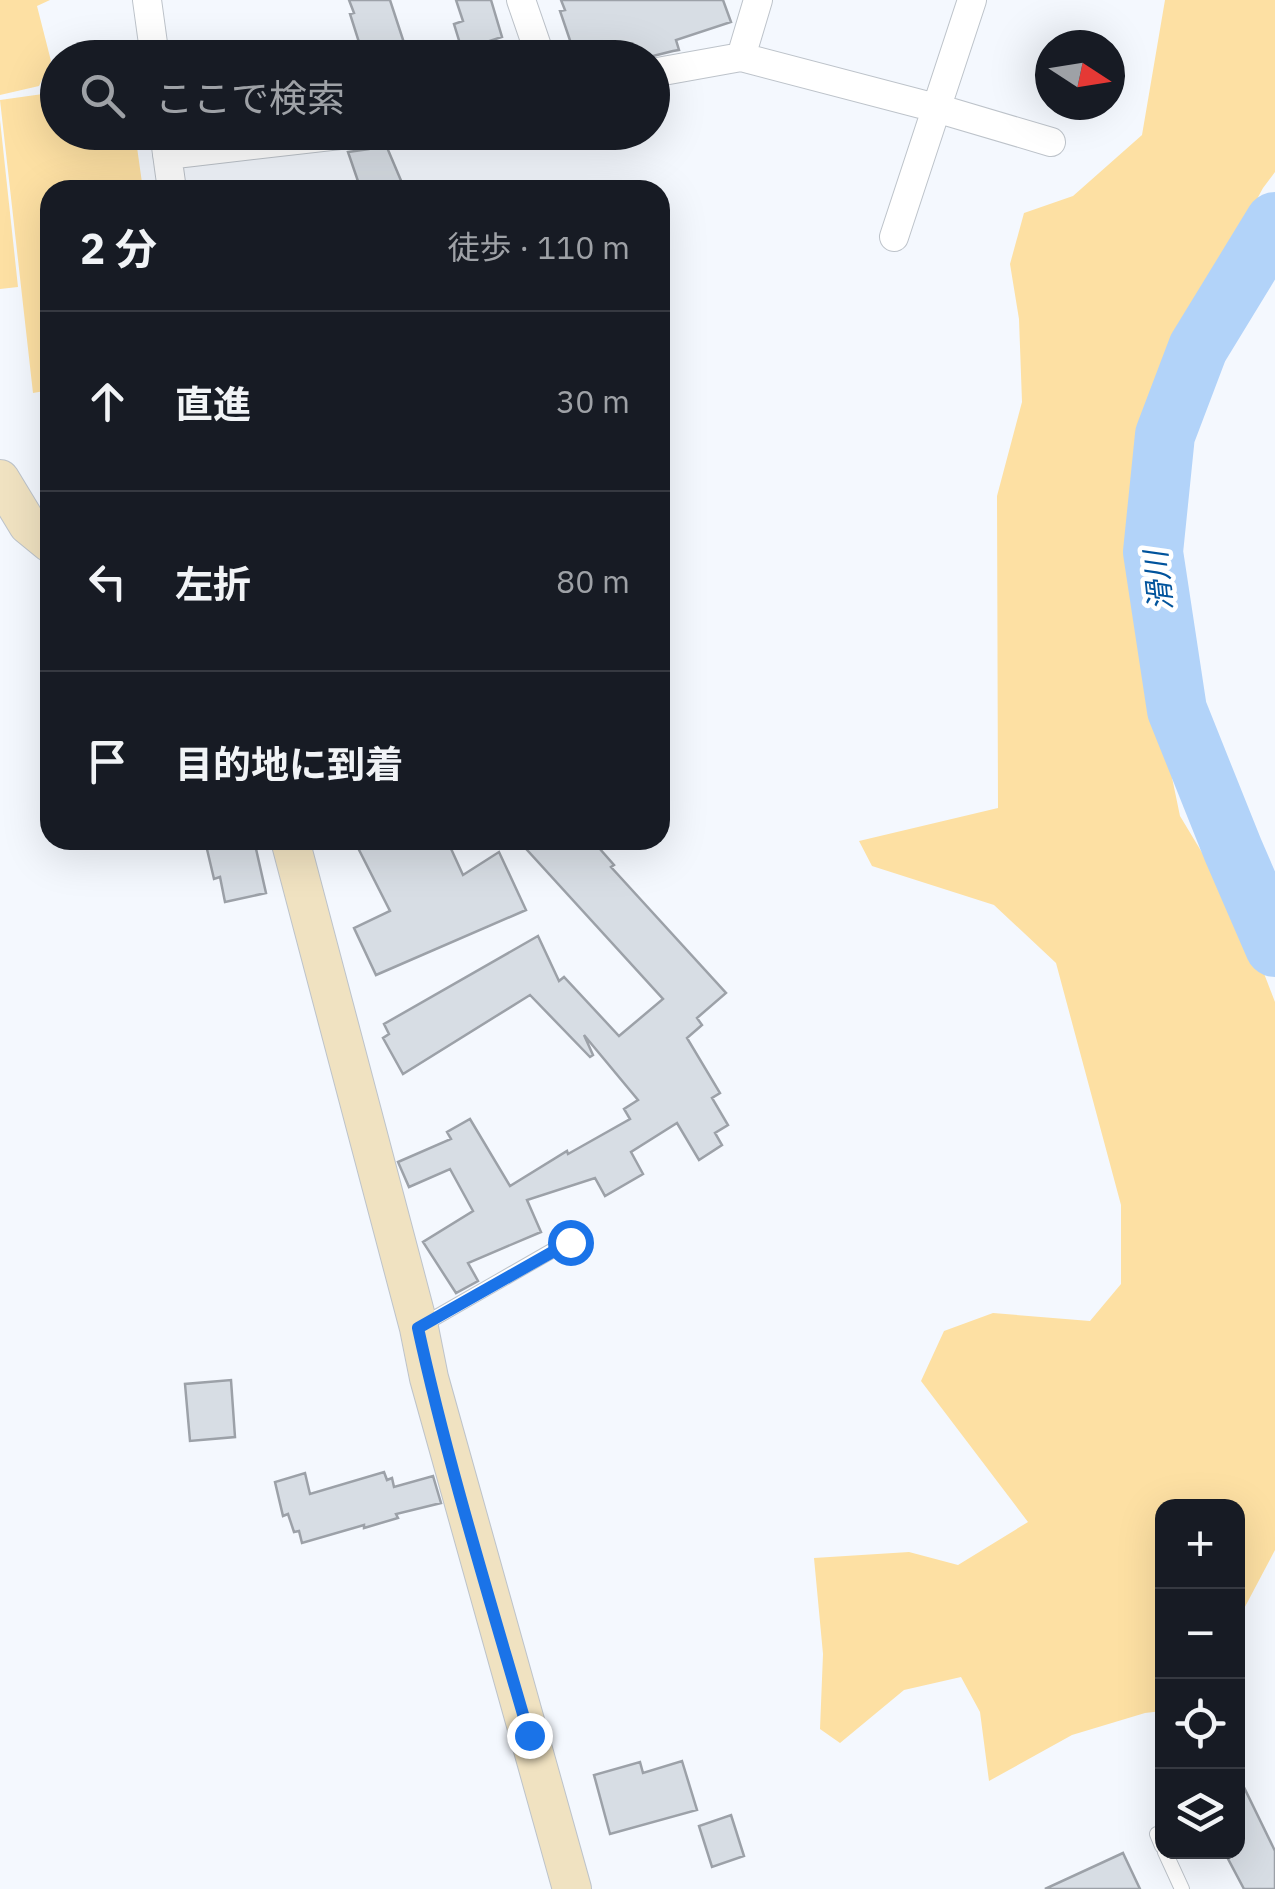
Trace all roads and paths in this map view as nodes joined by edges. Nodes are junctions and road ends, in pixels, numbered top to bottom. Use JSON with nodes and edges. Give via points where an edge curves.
{"nodes":[{"id":1,"x":148,"y":0,"type":"edge"},
{"id":2,"x":521,"y":0,"type":"edge"},
{"id":3,"x":758,"y":0,"type":"edge"},
{"id":4,"x":972,"y":0,"type":"edge"},
{"id":5,"x":153,"y":40,"type":"edge"},
{"id":6,"x":535,"y":40,"type":"edge"},
{"id":7,"x":741,"y":57,"type":"junction"},
{"id":8,"x":670,"y":70,"type":"edge"},
{"id":9,"x":936,"y":108,"type":"junction"},
{"id":10,"x":1051,"y":142,"type":"dead end"},
{"id":11,"x":166,"y":150,"type":"edge"},
{"id":12,"x":170,"y":180,"type":"edge"},
{"id":13,"x":894,"y":236,"type":"dead end"},
{"id":14,"x":0,"y":479,"type":"edge"},
{"id":15,"x":40,"y":535,"type":"edge"},
{"id":16,"x":293,"y":850,"type":"edge"},
{"id":17,"x":570,"y":1242,"type":"dead end"},
{"id":18,"x":418,"y":1328,"type":"junction"},
{"id":19,"x":1168,"y":1859,"type":"edge"},
{"id":20,"x":572,"y":1889,"type":"edge"},
{"id":21,"x":1182,"y":1889,"type":"edge"}],
"edges":[{"from":1,"to":5,"type":"street"},
{"from":2,"to":6,"type":"street"},
{"from":3,"to":7,"type":"street"},
{"from":4,"to":9,"type":"street"},
{"from":7,"to":8,"type":"street"},
{"from":7,"to":9,"type":"street"},
{"from":9,"to":10,"type":"street"},
{"from":9,"to":13,"type":"street"},
{"from":11,"to":12,"type":"street"},
{"from":14,"to":15,"type":"street"},
{"from":16,"to":18,"type":"street"},
{"from":17,"to":18,"type":"lane"},
{"from":18,"to":20,"type":"street"},
{"from":19,"to":21,"type":"lane"}]}
